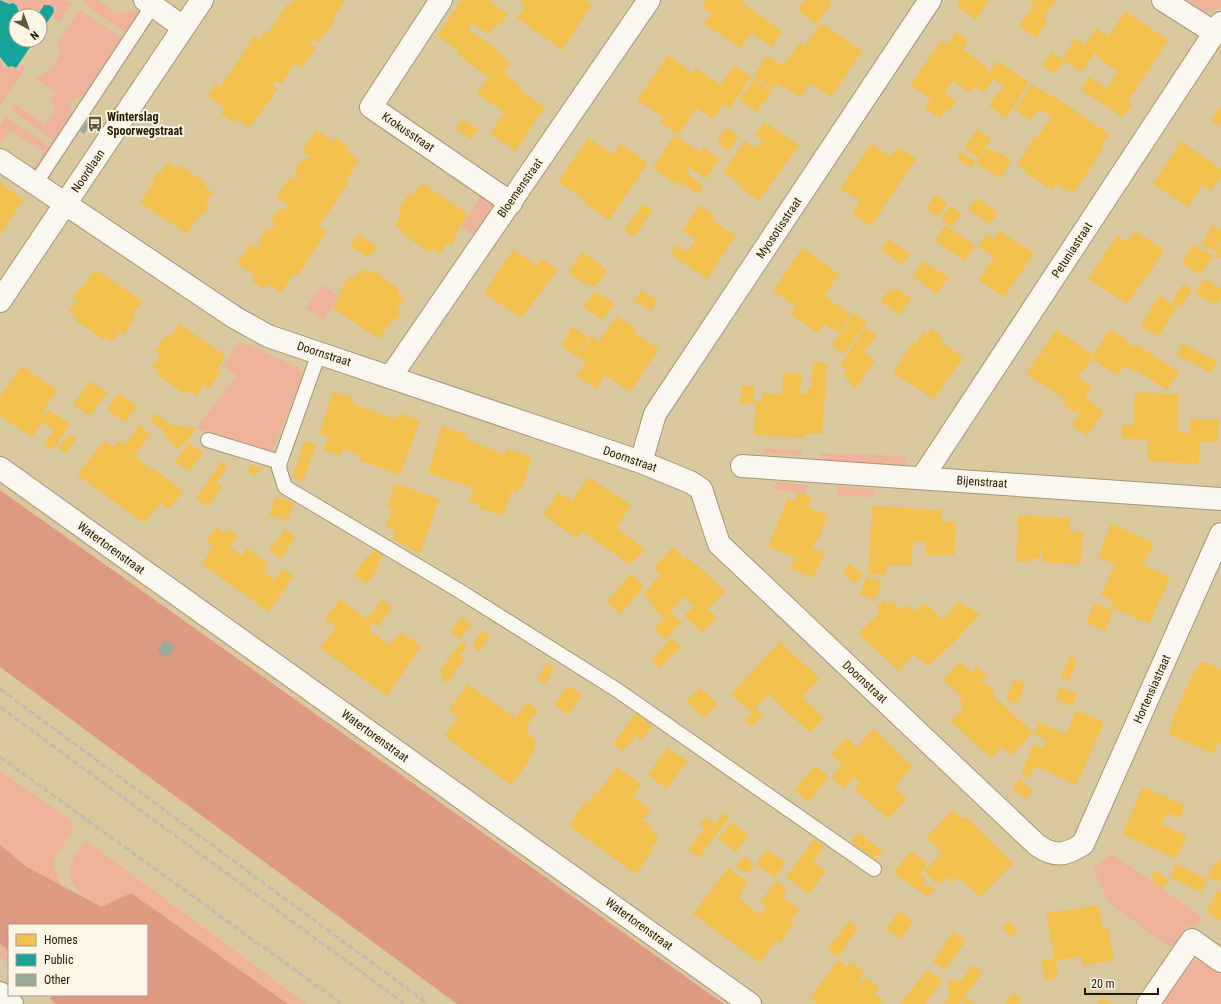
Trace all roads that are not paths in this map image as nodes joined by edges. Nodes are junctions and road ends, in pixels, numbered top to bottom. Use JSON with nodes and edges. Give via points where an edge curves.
{"nodes":[{"id":1,"x":202,"y":0,"type":"edge"},
{"id":2,"x":441,"y":0,"type":"edge"},
{"id":3,"x":648,"y":0,"type":"edge"},
{"id":4,"x":930,"y":0,"type":"edge"},
{"id":5,"x":1163,"y":0,"type":"edge"},
{"id":6,"x":149,"y":3,"type":"edge"},
{"id":7,"x":183,"y":27,"type":"junction"},
{"id":8,"x":1218,"y":28,"type":"edge"},
{"id":9,"x":0,"y":160,"type":"edge"},
{"id":10,"x":35,"y":184,"type":"junction"},
{"id":11,"x":511,"y":202,"type":"junction"},
{"id":12,"x":66,"y":204,"type":"junction"},
{"id":13,"x":0,"y":301,"type":"edge"},
{"id":14,"x":319,"y":353,"type":"junction"},
{"id":15,"x":391,"y":376,"type":"junction"},
{"id":16,"x":208,"y":440,"type":"dead end"},
{"id":17,"x":280,"y":462,"type":"junction"},
{"id":18,"x":641,"y":462,"type":"junction"},
{"id":19,"x":742,"y":466,"type":"dead end"},
{"id":20,"x":0,"y":468,"type":"edge"},
{"id":21,"x":922,"y":478,"type":"junction"},
{"id":22,"x":1221,"y":499,"type":"edge"},
{"id":23,"x":1221,"y":534,"type":"edge"},
{"id":24,"x":1083,"y":844,"type":"joint"},
{"id":25,"x":874,"y":869,"type":"dead end"},
{"id":26,"x":1221,"y":961,"type":"edge"},
{"id":27,"x":0,"y":994,"type":"edge"},
{"id":28,"x":12,"y":1004,"type":"edge"},
{"id":29,"x":750,"y":1004,"type":"edge"},
{"id":30,"x":1148,"y":1004,"type":"edge"}],
"edges":[{"from":1,"to":7,"type":"street","name":"Noordlaan"},
{"from":2,"to":11,"type":"street","name":"Krokusstraat","via":[[371,107]]},
{"from":3,"to":11,"type":"street","name":"Bloemenstraat"},
{"from":4,"to":18,"type":"street","name":"Myosotisstraat","via":[[655,414]]},
{"from":5,"to":8,"type":"street"},
{"from":6,"to":7,"type":"street"},
{"from":6,"to":10,"type":"lane"},
{"from":7,"to":12,"type":"street","name":"Noordlaan"},
{"from":8,"to":21,"type":"street","name":"Petuniastraat"},
{"from":9,"to":10,"type":"street","name":"Doornstraat"},
{"from":10,"to":12,"type":"street","name":"Doornstraat"},
{"from":11,"to":15,"type":"street","name":"Bloemenstraat"},
{"from":12,"to":13,"type":"street","name":"Noordlaan"},
{"from":12,"to":14,"type":"street","name":"Doornstraat","via":[[234,317],[268,336]]},
{"from":14,"to":15,"type":"street","name":"Doornstraat"},
{"from":14,"to":17,"type":"lane"},
{"from":15,"to":18,"type":"street","name":"Doornstraat"},
{"from":16,"to":17,"type":"lane"},
{"from":17,"to":25,"type":"lane","via":[[279,468],[285,487],[458,590],[616,690]]},
{"from":18,"to":24,"type":"street","name":"Doornstraat","via":[[701,489],[719,544],[1036,845],[1048,853],[1062,854]]},
{"from":19,"to":21,"type":"street","name":"Bijenstraat"},
{"from":20,"to":29,"type":"street","name":"Watertorenstraat"},
{"from":21,"to":22,"type":"street","name":"Bijenstraat"},
{"from":23,"to":24,"type":"street","name":"Hortensiastraat"},
{"from":26,"to":30,"type":"street","via":[[1192,940]]},
{"from":27,"to":28,"type":"street"}]}
